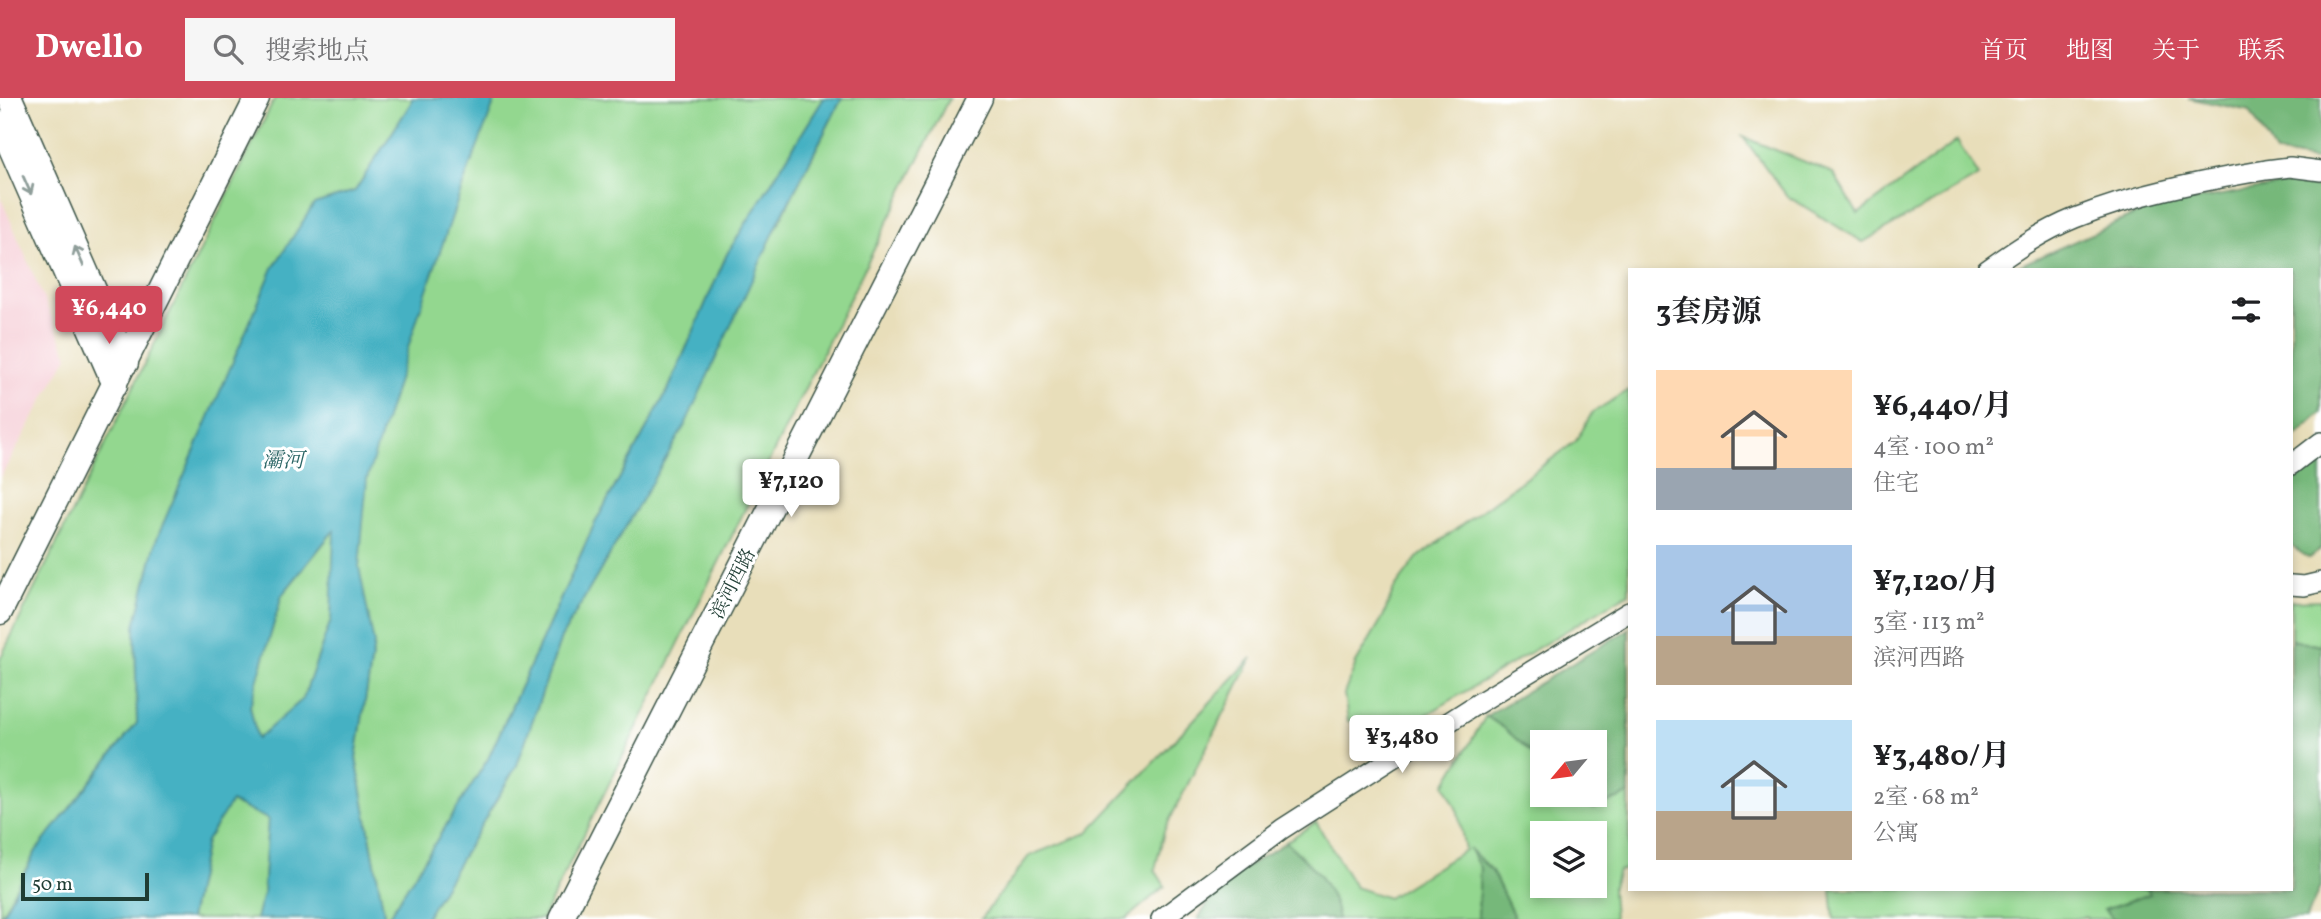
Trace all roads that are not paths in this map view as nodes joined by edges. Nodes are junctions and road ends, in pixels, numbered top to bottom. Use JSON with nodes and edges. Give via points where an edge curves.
{"nodes":[{"id":1,"x":10,"y":98,"type":"edge"},
{"id":2,"x":257,"y":98,"type":"edge"},
{"id":3,"x":980,"y":98,"type":"edge"},
{"id":4,"x":0,"y":123,"type":"edge"},
{"id":5,"x":2321,"y":171,"type":"edge"},
{"id":6,"x":1990,"y":268,"type":"edge"},
{"id":7,"x":120,"y":374,"type":"junction"},
{"id":8,"x":2321,"y":442,"type":"edge"},
{"id":9,"x":2293,"y":463,"type":"edge"},
{"id":10,"x":2321,"y":582,"type":"edge"},
{"id":11,"x":2293,"y":585,"type":"edge"},
{"id":12,"x":0,"y":612,"type":"edge"},
{"id":13,"x":1628,"y":613,"type":"edge"},
{"id":14,"x":561,"y":919,"type":"edge"},
{"id":15,"x":1161,"y":919,"type":"edge"}],
"edges":[{"from":7,"to":1,"type":"street","one_way":true},
{"from":2,"to":7,"type":"street"},
{"from":3,"to":14,"type":"street","name":"滨河西路"},
{"from":4,"to":7,"type":"street","one_way":true},
{"from":5,"to":6,"type":"street","via":[[2266,170],[2121,202],[2038,236]]},
{"from":7,"to":12,"type":"street"},
{"from":8,"to":9,"type":"street"},
{"from":10,"to":11,"type":"street"},
{"from":13,"to":15,"type":"street","via":[[1282,829]]}]}
